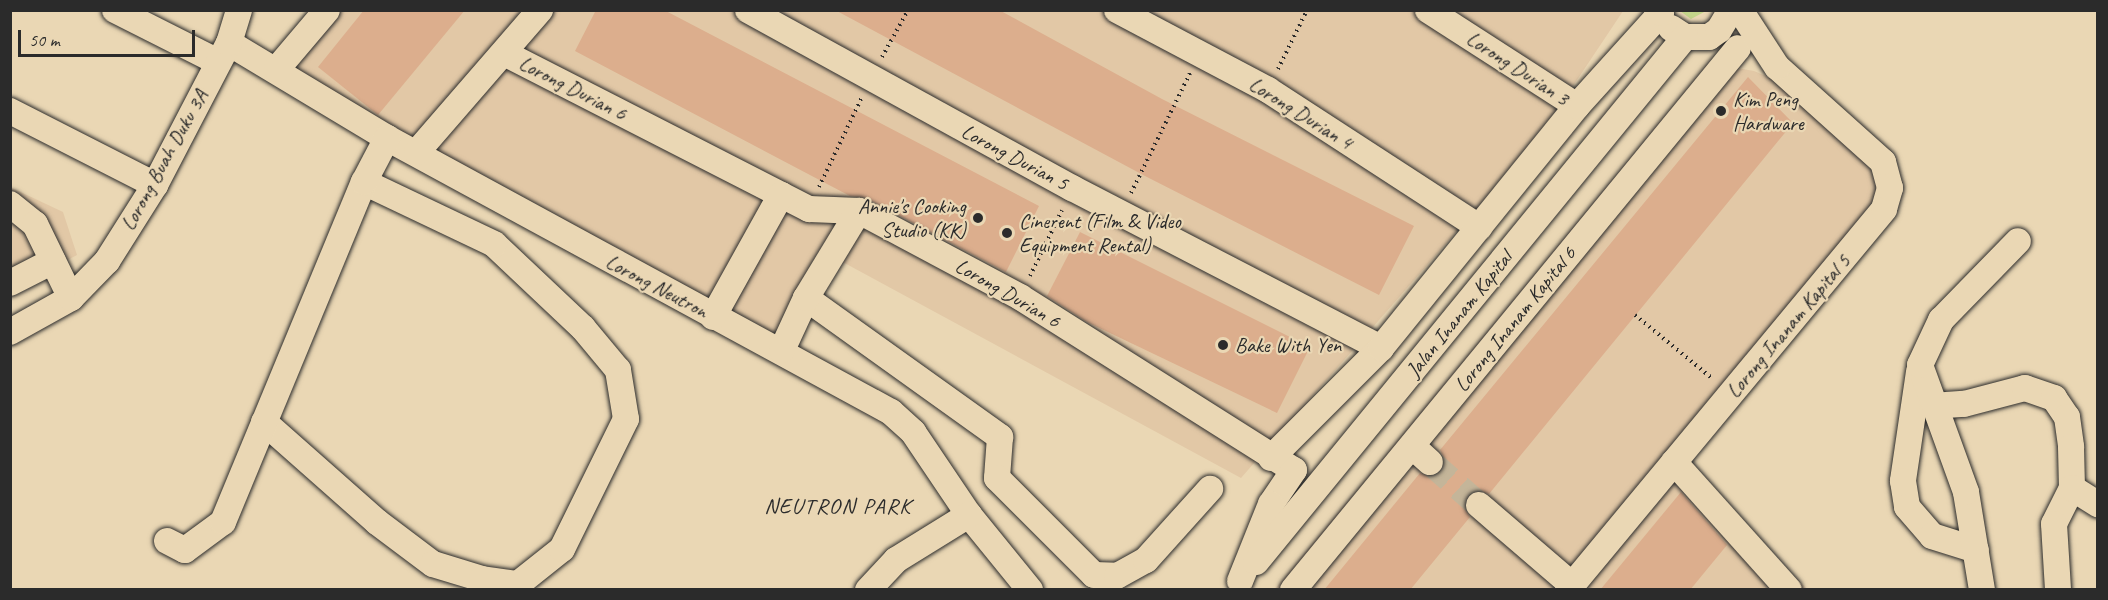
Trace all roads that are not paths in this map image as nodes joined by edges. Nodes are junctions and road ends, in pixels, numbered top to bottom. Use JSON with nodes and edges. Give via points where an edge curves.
{"nodes":[{"id":1,"x":115,"y":10,"type":"edge"},
{"id":2,"x":238,"y":10,"type":"edge"},
{"id":3,"x":327,"y":10,"type":"edge"},
{"id":4,"x":540,"y":10,"type":"edge"},
{"id":5,"x":748,"y":10,"type":"edge"},
{"id":6,"x":1117,"y":10,"type":"edge"},
{"id":7,"x":1428,"y":10,"type":"edge"},
{"id":8,"x":1731,"y":10,"type":"edge"},
{"id":9,"x":1740,"y":10,"type":"edge"},
{"id":10,"x":1659,"y":11,"type":"edge"},
{"id":11,"x":1697,"y":37,"type":"junction"},
{"id":12,"x":1738,"y":48,"type":"junction"},
{"id":13,"x":223,"y":52,"type":"junction"},
{"id":14,"x":504,"y":52,"type":"junction"},
{"id":15,"x":1777,"y":67,"type":"junction"},
{"id":16,"x":277,"y":69,"type":"junction"},
{"id":17,"x":1577,"y":106,"type":"junction"},
{"id":18,"x":10,"y":111,"type":"edge"},
{"id":19,"x":387,"y":138,"type":"junction"},
{"id":20,"x":417,"y":152,"type":"junction"},
{"id":21,"x":364,"y":182,"type":"junction"},
{"id":22,"x":155,"y":185,"type":"junction"},
{"id":23,"x":781,"y":195,"type":"junction"},
{"id":24,"x":10,"y":204,"type":"edge"},
{"id":25,"x":859,"y":211,"type":"junction"},
{"id":26,"x":1479,"y":227,"type":"junction"},
{"id":27,"x":2018,"y":241,"type":"dead end"},
{"id":28,"x":53,"y":261,"type":"junction"},
{"id":29,"x":10,"y":284,"type":"edge"},
{"id":30,"x":71,"y":298,"type":"junction"},
{"id":31,"x":806,"y":298,"type":"junction"},
{"id":32,"x":713,"y":317,"type":"junction"},
{"id":33,"x":10,"y":332,"type":"edge"},
{"id":34,"x":1381,"y":348,"type":"junction"},
{"id":35,"x":782,"y":350,"type":"junction"},
{"id":36,"x":1428,"y":353,"type":"junction"},
{"id":37,"x":1920,"y":365,"type":"junction"},
{"id":38,"x":1932,"y":406,"type":"junction"},
{"id":39,"x":264,"y":422,"type":"junction"},
{"id":40,"x":1271,"y":458,"type":"junction"},
{"id":41,"x":1674,"y":462,"type":"junction"},
{"id":42,"x":2072,"y":488,"type":"junction"},
{"id":43,"x":1210,"y":489,"type":"dead end"},
{"id":44,"x":2097,"y":504,"type":"edge"},
{"id":45,"x":1479,"y":505,"type":"tunnel mouth"},
{"id":46,"x":969,"y":515,"type":"junction"},
{"id":47,"x":167,"y":541,"type":"dead end"},
{"id":48,"x":1976,"y":550,"type":"junction"},
{"id":49,"x":1236,"y":585,"type":"edge"},
{"id":50,"x":1570,"y":587,"type":"edge"},
{"id":51,"x":868,"y":590,"type":"edge"},
{"id":52,"x":1030,"y":590,"type":"edge"},
{"id":53,"x":1293,"y":590,"type":"edge"},
{"id":54,"x":1789,"y":590,"type":"edge"},
{"id":55,"x":1982,"y":590,"type":"edge"},
{"id":56,"x":2058,"y":590,"type":"edge"}],
"edges":[{"from":1,"to":13,"type":"street","name":"Lorong Neutron"},
{"from":2,"to":13,"type":"street","name":"Lorong Buah Duku 3A"},
{"from":3,"to":16,"type":"street"},
{"from":4,"to":14,"type":"street"},
{"from":5,"to":34,"type":"street","name":"Lorong Durian 5","via":[[1072,188]]},
{"from":6,"to":26,"type":"street","name":"Lorong Durian 4","via":[[1268,90]]},
{"from":7,"to":17,"type":"street","name":"Lorong Durian 3"},
{"from":8,"to":11,"type":"street","name":"Jalan Inanam Kapital","via":[[1727,21]]},
{"from":9,"to":15,"type":"street","name":"Lorong Inanam Kapital 5"},
{"from":10,"to":11,"type":"street","via":[[1666,24]]},
{"from":10,"to":17,"type":"street"},
{"from":11,"to":12,"type":"street","name":"Lorong Inanam Kapital 5"},
{"from":11,"to":36,"type":"street","name":"Jalan Inanam Kapital"},
{"from":12,"to":15,"type":"street","name":"Lorong Inanam Kapital 5"},
{"from":12,"to":53,"type":"street","name":"Lorong Inanam Kapital 6","via":[[1421,454]]},
{"from":13,"to":16,"type":"street","name":"Lorong Neutron"},
{"from":13,"to":22,"type":"street","name":"Lorong Buah Duku 3A"},
{"from":14,"to":20,"type":"street"},
{"from":14,"to":23,"type":"street","name":"Lorong Durian 6"},
{"from":15,"to":41,"type":"street","name":"Lorong Inanam Kapital 5","via":[[1882,162],[1890,188],[1884,209]]},
{"from":16,"to":19,"type":"street","name":"Lorong Neutron"},
{"from":17,"to":26,"type":"street"},
{"from":18,"to":22,"type":"street"},
{"from":19,"to":20,"type":"street","name":"Lorong Neutron"},
{"from":19,"to":21,"type":"street"},
{"from":20,"to":32,"type":"street","name":"Lorong Neutron"},
{"from":21,"to":39,"type":"street"},
{"from":21,"to":39,"type":"street","via":[[494,244],[583,328],[618,369],[626,419],[562,549],[518,584],[482,579],[433,564],[377,522]]},
{"from":22,"to":30,"type":"street","name":"Lorong Buah Duku 3A","via":[[107,261]]},
{"from":23,"to":25,"type":"street","name":"Lorong Durian 6","via":[[809,209]]},
{"from":23,"to":32,"type":"street"},
{"from":24,"to":28,"type":"street","via":[[36,224]]},
{"from":25,"to":31,"type":"street"},
{"from":25,"to":40,"type":"street","name":"Lorong Durian 6","via":[[1020,297]]},
{"from":26,"to":34,"type":"street"},
{"from":27,"to":37,"type":"street","via":[[1941,320]]},
{"from":28,"to":29,"type":"street"},
{"from":28,"to":30,"type":"street"},
{"from":30,"to":33,"type":"street","name":"Lorong Buah Duku 3A"},
{"from":31,"to":35,"type":"street"},
{"from":31,"to":43,"type":"street","via":[[1000,437],[997,478],[1094,575],[1117,576],[1146,560]]},
{"from":32,"to":35,"type":"street","name":"Lorong Neutron"},
{"from":34,"to":40,"type":"street"},
{"from":35,"to":46,"type":"street","name":"Lorong Neutron","via":[[891,412],[913,432]]},
{"from":36,"to":40,"type":"street","via":[[1408,338],[1329,428]]},
{"from":36,"to":49,"type":"street","name":"Jalan Inanam Kapital"},
{"from":37,"to":38,"type":"street"},
{"from":37,"to":48,"type":"street","via":[[1903,482],[1907,507],[1932,536]]},
{"from":38,"to":42,"type":"street","via":[[1964,404],[2025,388],[2054,398],[2067,417]]},
{"from":38,"to":48,"type":"street","via":[[1966,492]]},
{"from":39,"to":47,"type":"street","via":[[223,522],[185,550]]},
{"from":40,"to":49,"type":"street","name":"Lorong Durian 6","via":[[1294,470],[1271,504]]},
{"from":41,"to":50,"type":"street","name":"Lorong Inanam Kapital 5"},
{"from":41,"to":54,"type":"street"},
{"from":42,"to":44,"type":"street"},
{"from":42,"to":56,"type":"street","via":[[2054,524]]},
{"from":45,"to":50,"type":"street"},
{"from":46,"to":51,"type":"street","via":[[896,560]]},
{"from":46,"to":52,"type":"street","name":"Lorong Neutron"},
{"from":48,"to":55,"type":"street"}]}
